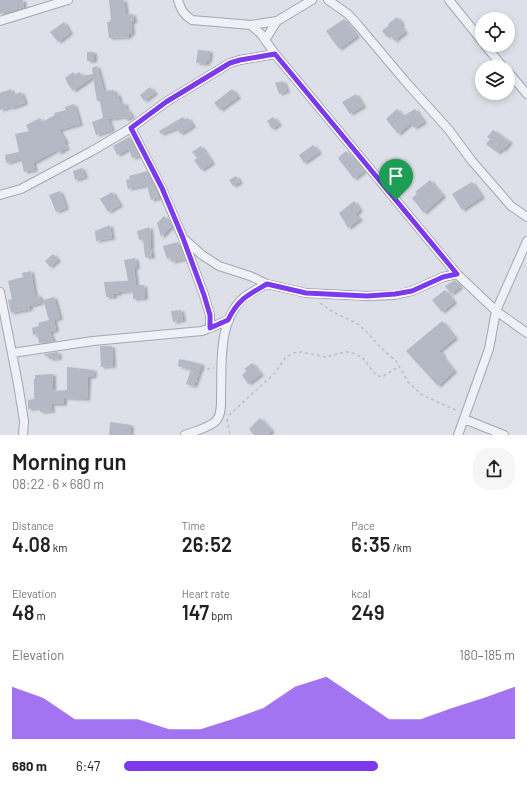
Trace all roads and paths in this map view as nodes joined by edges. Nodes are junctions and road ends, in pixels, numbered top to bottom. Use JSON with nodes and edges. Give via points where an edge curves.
{"nodes":[{"id":1,"x":68,"y":0,"type":"edge"},
{"id":2,"x":178,"y":0,"type":"edge"},
{"id":3,"x":312,"y":0,"type":"edge"},
{"id":4,"x":328,"y":0,"type":"edge"},
{"id":5,"x":449,"y":0,"type":"edge"},
{"id":6,"x":0,"y":21,"type":"edge"},
{"id":7,"x":277,"y":21,"type":"junction"},
{"id":8,"x":251,"y":25,"type":"junction"},
{"id":9,"x":475,"y":32,"type":"edge"},
{"id":10,"x":265,"y":40,"type":"junction"},
{"id":11,"x":491,"y":52,"type":"edge"},
{"id":12,"x":275,"y":54,"type":"junction"},
{"id":13,"x":498,"y":60,"type":"edge"},
{"id":14,"x":515,"y":80,"type":"edge"},
{"id":15,"x":527,"y":94,"type":"edge"},
{"id":16,"x":131,"y":128,"type":"junction"},
{"id":17,"x":0,"y":195,"type":"edge"},
{"id":18,"x":527,"y":217,"type":"edge"},
{"id":19,"x":183,"y":238,"type":"junction"},
{"id":20,"x":527,"y":241,"type":"edge"},
{"id":21,"x":457,"y":274,"type":"junction"},
{"id":22,"x":267,"y":284,"type":"junction"},
{"id":23,"x":0,"y":292,"type":"edge"},
{"id":24,"x":306,"y":293,"type":"junction"},
{"id":25,"x":496,"y":311,"type":"junction"},
{"id":26,"x":228,"y":320,"type":"junction"},
{"id":27,"x":210,"y":328,"type":"junction"},
{"id":28,"x":527,"y":333,"type":"edge"},
{"id":29,"x":12,"y":353,"type":"junction"},
{"id":30,"x":398,"y":367,"type":"junction"},
{"id":31,"x":222,"y":368,"type":"junction"},
{"id":32,"x":194,"y":388,"type":"dead end"},
{"id":33,"x":465,"y":417,"type":"junction"},
{"id":34,"x":23,"y":435,"type":"edge"},
{"id":35,"x":185,"y":435,"type":"edge"},
{"id":36,"x":230,"y":435,"type":"edge"},
{"id":37,"x":458,"y":435,"type":"edge"},
{"id":38,"x":504,"y":435,"type":"edge"}],
"edges":[{"from":1,"to":6,"type":"street"},
{"from":2,"to":8,"type":"street","via":[[185,16],[192,20]]},
{"from":3,"to":7,"type":"street"},
{"from":4,"to":18,"type":"street","via":[[348,14],[511,206]]},
{"from":5,"to":9,"type":"street"},
{"from":7,"to":8,"type":"street"},
{"from":7,"to":10,"type":"street"},
{"from":8,"to":10,"type":"street"},
{"from":10,"to":12,"type":"street"},
{"from":11,"to":13,"type":"street"},
{"from":12,"to":16,"type":"street","via":[[230,63],[166,102]]},
{"from":12,"to":21,"type":"street"},
{"from":14,"to":15,"type":"street"},
{"from":16,"to":17,"type":"street","via":[[21,189]]},
{"from":16,"to":19,"type":"street","via":[[162,188]]},
{"from":19,"to":22,"type":"street","via":[[219,266]]},
{"from":19,"to":27,"type":"street","via":[[210,315]]},
{"from":20,"to":25,"type":"street"},
{"from":21,"to":24,"type":"street","via":[[443,277],[412,291],[395,294],[367,296]]},
{"from":21,"to":25,"type":"street"},
{"from":22,"to":24,"type":"street"},
{"from":22,"to":26,"type":"street","via":[[241,300]]},
{"from":23,"to":29,"type":"street"},
{"from":24,"to":30,"type":"path","via":[[333,312],[358,324],[396,361]]},
{"from":25,"to":28,"type":"street"},
{"from":25,"to":33,"type":"street","via":[[489,349]]},
{"from":26,"to":27,"type":"street"},
{"from":26,"to":31,"type":"street"},
{"from":27,"to":29,"type":"street"},
{"from":29,"to":34,"type":"street","via":[[24,421]]},
{"from":30,"to":33,"type":"path","via":[[422,396]]},
{"from":30,"to":36,"type":"path","via":[[380,377],[364,359],[350,352],[326,357],[302,352],[293,353],[286,357],[275,373],[227,417]]},
{"from":31,"to":32,"type":"path","via":[[204,369]]},
{"from":31,"to":35,"type":"street","via":[[221,412],[216,421]]},
{"from":33,"to":37,"type":"street"},
{"from":33,"to":38,"type":"street"}]}
